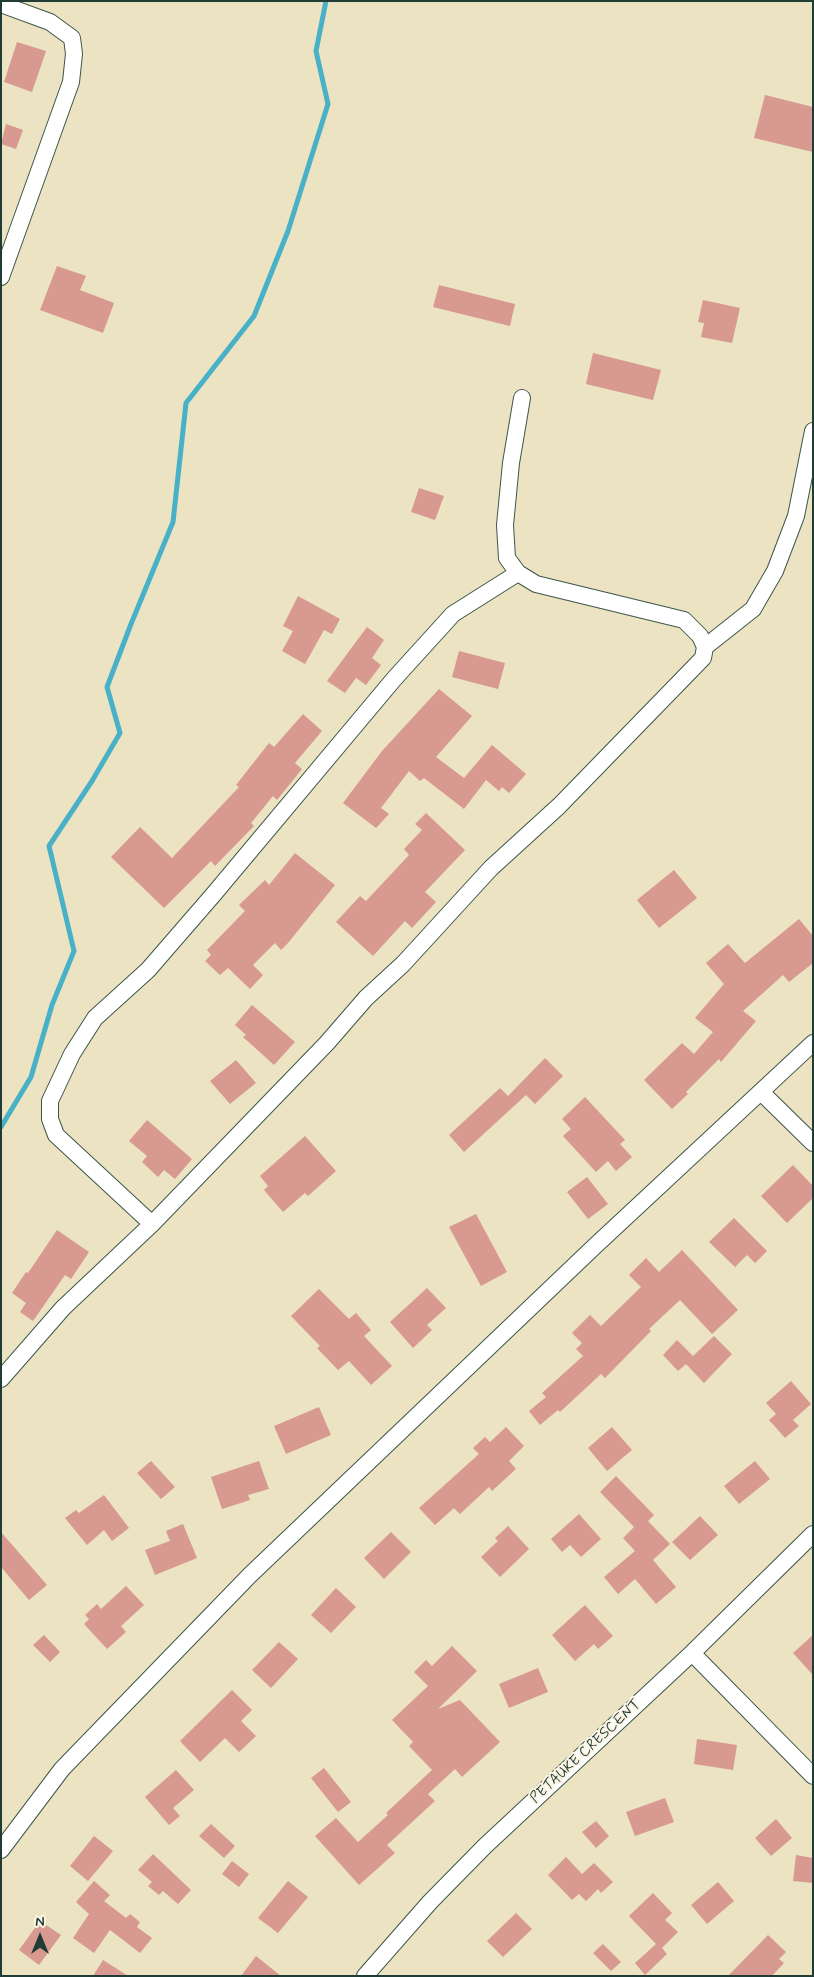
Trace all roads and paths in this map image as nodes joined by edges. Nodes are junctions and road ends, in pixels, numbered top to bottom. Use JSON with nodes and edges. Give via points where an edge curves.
{"nodes":[{"id":1,"x":1,"y":4,"type":"edge"},
{"id":2,"x":1,"y":277,"type":"edge"},
{"id":3,"x":522,"y":398,"type":"dead end"},
{"id":4,"x":813,"y":431,"type":"edge"},
{"id":5,"x":518,"y":573,"type":"junction"},
{"id":6,"x":705,"y":647,"type":"junction"},
{"id":7,"x":813,"y":1043,"type":"edge"},
{"id":8,"x":761,"y":1092,"type":"junction"},
{"id":9,"x":813,"y":1143,"type":"edge"},
{"id":10,"x":152,"y":1224,"type":"junction"},
{"id":11,"x":1,"y":1379,"type":"edge"},
{"id":12,"x":813,"y":1534,"type":"edge"},
{"id":13,"x":692,"y":1652,"type":"junction"},
{"id":14,"x":813,"y":1776,"type":"edge"},
{"id":15,"x":1,"y":1850,"type":"edge"},
{"id":16,"x":365,"y":1976,"type":"edge"}],
"edges":[{"from":1,"to":2,"type":"street","via":[[50,22],[72,38],[74,54],[71,82]]},
{"from":3,"to":5,"type":"street","via":[[505,525],[507,558]]},
{"from":4,"to":6,"type":"street","via":[[796,516],[775,570],[753,609]]},
{"from":5,"to":6,"type":"street","via":[[536,584],[684,620],[700,636]]},
{"from":5,"to":10,"type":"street","via":[[453,614],[388,686],[148,970],[95,1018],[72,1054],[50,1101],[50,1119],[56,1135]]},
{"from":6,"to":10,"type":"street","via":[[703,658],[621,744],[491,868]]},
{"from":7,"to":8,"type":"street"},
{"from":8,"to":9,"type":"street"},
{"from":8,"to":15,"type":"street","via":[[250,1575],[62,1769]]},
{"from":10,"to":11,"type":"street","via":[[63,1308]]},
{"from":12,"to":13,"type":"street","name":"PETAUKE CRESCENT"},
{"from":13,"to":14,"type":"street"},
{"from":13,"to":16,"type":"street","name":"PETAUKE CRESCENT","via":[[485,1846]]}]}
